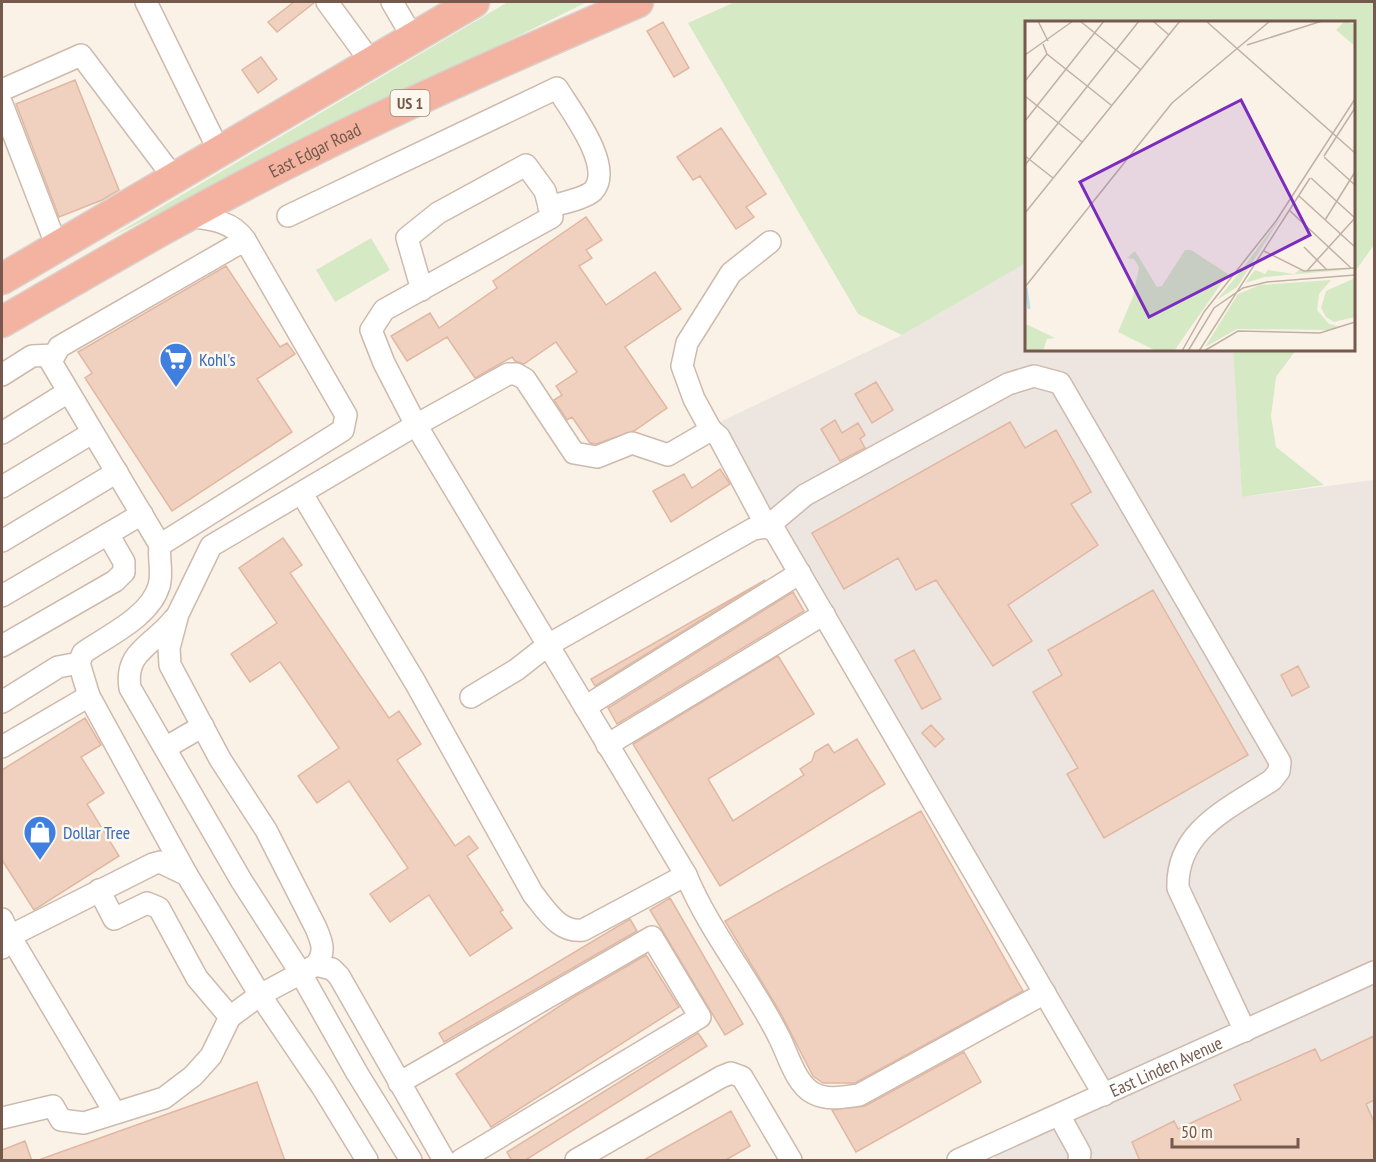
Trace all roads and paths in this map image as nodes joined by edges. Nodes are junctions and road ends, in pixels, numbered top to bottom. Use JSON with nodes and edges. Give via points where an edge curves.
{"nodes":[{"id":1,"x":146,"y":2,"type":"edge"},
{"id":2,"x":327,"y":2,"type":"edge"},
{"id":3,"x":392,"y":2,"type":"edge"},
{"id":4,"x":638,"y":2,"type":"edge"},
{"id":5,"x":460,"y":5,"type":"edge"},
{"id":6,"x":413,"y":38,"type":"junction"},
{"id":7,"x":371,"y":62,"type":"junction"},
{"id":8,"x":2,"y":90,"type":"edge"},
{"id":9,"x":2,"y":104,"type":"edge"},
{"id":10,"x":219,"y":151,"type":"junction"},
{"id":11,"x":174,"y":178,"type":"junction"},
{"id":12,"x":549,"y":207,"type":"junction"},
{"id":13,"x":187,"y":216,"type":"junction"},
{"id":14,"x":288,"y":216,"type":"dead end"},
{"id":15,"x":245,"y":240,"type":"junction"},
{"id":16,"x":770,"y":242,"type":"dead end"},
{"id":17,"x":57,"y":247,"type":"junction"},
{"id":18,"x":2,"y":279,"type":"edge"},
{"id":19,"x":422,"y":290,"type":"junction"},
{"id":20,"x":2,"y":322,"type":"edge"},
{"id":21,"x":54,"y":355,"type":"junction"},
{"id":22,"x":2,"y":375,"type":"edge"},
{"id":23,"x":68,"y":392,"type":"junction"},
{"id":24,"x":416,"y":425,"type":"junction"},
{"id":25,"x":711,"y":430,"type":"junction"},
{"id":26,"x":2,"y":433,"type":"edge"},
{"id":27,"x":92,"y":433,"type":"junction"},
{"id":28,"x":117,"y":472,"type":"junction"},
{"id":29,"x":2,"y":487,"type":"edge"},
{"id":30,"x":302,"y":494,"type":"junction"},
{"id":31,"x":142,"y":514,"type":"junction"},
{"id":32,"x":767,"y":527,"type":"junction"},
{"id":33,"x":108,"y":534,"type":"junction"},
{"id":34,"x":2,"y":541,"type":"edge"},
{"id":35,"x":160,"y":545,"type":"junction"},
{"id":36,"x":800,"y":573,"type":"junction"},
{"id":37,"x":2,"y":596,"type":"edge"},
{"id":38,"x":178,"y":614,"type":"junction"},
{"id":39,"x":824,"y":614,"type":"junction"},
{"id":40,"x":548,"y":645,"type":"junction"},
{"id":41,"x":2,"y":646,"type":"edge"},
{"id":42,"x":79,"y":663,"type":"junction"},
{"id":43,"x":89,"y":696,"type":"junction"},
{"id":44,"x":471,"y":697,"type":"dead end"},
{"id":45,"x":2,"y":702,"type":"edge"},
{"id":46,"x":585,"y":707,"type":"junction"},
{"id":47,"x":203,"y":726,"type":"junction"},
{"id":48,"x":607,"y":745,"type":"junction"},
{"id":49,"x":2,"y":747,"type":"edge"},
{"id":50,"x":165,"y":748,"type":"junction"},
{"id":51,"x":188,"y":875,"type":"junction"},
{"id":52,"x":686,"y":875,"type":"junction"},
{"id":53,"x":99,"y":890,"type":"junction"},
{"id":54,"x":4,"y":934,"type":"edge"},
{"id":55,"x":308,"y":969,"type":"junction"},
{"id":56,"x":1374,"y":972,"type":"edge"},
{"id":57,"x":1045,"y":993,"type":"junction"},
{"id":58,"x":260,"y":995,"type":"junction"},
{"id":59,"x":230,"y":1017,"type":"junction"},
{"id":60,"x":1245,"y":1031,"type":"junction"},
{"id":61,"x":397,"y":1080,"type":"junction"},
{"id":62,"x":369,"y":1093,"type":"junction"},
{"id":63,"x":1104,"y":1095,"type":"junction"},
{"id":64,"x":115,"y":1113,"type":"junction"},
{"id":65,"x":1059,"y":1115,"type":"junction"},
{"id":66,"x":2,"y":1118,"type":"edge"},
{"id":67,"x":1004,"y":1151,"type":"edge"},
{"id":68,"x":790,"y":1160,"type":"edge"},
{"id":69,"x":367,"y":1161,"type":"edge"},
{"id":70,"x":411,"y":1161,"type":"edge"},
{"id":71,"x":444,"y":1161,"type":"edge"},
{"id":72,"x":461,"y":1161,"type":"edge"},
{"id":73,"x":576,"y":1161,"type":"edge"},
{"id":74,"x":958,"y":1161,"type":"edge"},
{"id":75,"x":1079,"y":1161,"type":"edge"}],
"edges":[{"from":1,"to":10,"type":"street"},
{"from":2,"to":7,"type":"street"},
{"from":3,"to":6,"type":"street"},
{"from":4,"to":13,"type":"highway","name":"East Edgar Road","number":"US 1","via":[[458,80]]},
{"from":5,"to":6,"type":"highway"},
{"from":6,"to":7,"type":"highway"},
{"from":7,"to":10,"type":"highway"},
{"from":8,"to":11,"type":"street","via":[[81,55]]},
{"from":9,"to":17,"type":"street"},
{"from":10,"to":11,"type":"highway"},
{"from":11,"to":17,"type":"highway"},
{"from":12,"to":14,"type":"street","via":[[591,192],[601,178],[599,160],[557,88]]},
{"from":12,"to":19,"type":"street","via":[[552,217]]},
{"from":12,"to":19,"type":"street","via":[[545,191],[526,165],[438,213],[407,238]]},
{"from":13,"to":15,"type":"street","via":[[230,226]]},
{"from":13,"to":20,"type":"highway","name":"East Edgar Road","number":"US 1"},
{"from":15,"to":21,"type":"street","via":[[59,347]]},
{"from":15,"to":35,"type":"street","via":[[346,416],[343,430]]},
{"from":16,"to":25,"type":"street","via":[[731,273],[687,343],[682,366]]},
{"from":17,"to":18,"type":"highway"},
{"from":19,"to":24,"type":"street","via":[[384,310],[371,330]]},
{"from":21,"to":22,"type":"street","via":[[32,357]]},
{"from":21,"to":23,"type":"street","via":[[51,362]]},
{"from":23,"to":26,"type":"street"},
{"from":23,"to":27,"type":"street"},
{"from":24,"to":25,"type":"street","via":[[508,374],[516,374],[525,379],[569,449],[584,457],[597,457],[633,443],[668,455]]},
{"from":24,"to":30,"type":"street"},
{"from":24,"to":40,"type":"street"},
{"from":25,"to":32,"type":"street","via":[[719,437]]},
{"from":27,"to":28,"type":"street"},
{"from":27,"to":29,"type":"street"},
{"from":28,"to":31,"type":"street"},
{"from":28,"to":34,"type":"street"},
{"from":30,"to":38,"type":"street","via":[[211,546]]},
{"from":30,"to":52,"type":"street","via":[[415,682],[533,894],[554,921],[572,932],[583,930]]},
{"from":31,"to":33,"type":"street"},
{"from":31,"to":35,"type":"street"},
{"from":32,"to":36,"type":"street","via":[[781,538]]},
{"from":32,"to":40,"type":"street","via":[[753,529]]},
{"from":32,"to":60,"type":"street","via":[[805,495],[1008,384],[1034,376],[1060,383],[1280,762],[1272,780],[1200,829],[1177,869],[1178,888]]},
{"from":33,"to":37,"type":"street"},
{"from":33,"to":41,"type":"street","via":[[124,562],[124,572]]},
{"from":35,"to":42,"type":"street","via":[[160,586],[153,599],[145,609],[83,653]]},
{"from":36,"to":39,"type":"street"},
{"from":36,"to":46,"type":"street"},
{"from":38,"to":47,"type":"street","via":[[169,648],[170,665]]},
{"from":38,"to":50,"type":"street","via":[[163,634],[133,659],[129,668],[130,688]]},
{"from":39,"to":48,"type":"street"},
{"from":39,"to":57,"type":"street"},
{"from":40,"to":44,"type":"street"},
{"from":40,"to":46,"type":"street"},
{"from":42,"to":43,"type":"street"},
{"from":42,"to":45,"type":"street","via":[[57,667]]},
{"from":43,"to":49,"type":"street"},
{"from":43,"to":51,"type":"street"},
{"from":46,"to":48,"type":"street"},
{"from":47,"to":50,"type":"street"},
{"from":47,"to":55,"type":"street","via":[[266,830],[316,928],[323,954]]},
{"from":48,"to":52,"type":"street"},
{"from":50,"to":55,"type":"street","via":[[241,880]]},
{"from":51,"to":53,"type":"street","via":[[160,862]]},
{"from":51,"to":58,"type":"street"},
{"from":52,"to":57,"type":"street","via":[[699,906],[812,1093],[832,1099],[859,1095]]},
{"from":53,"to":54,"type":"street"},
{"from":53,"to":59,"type":"street","via":[[114,920],[147,903],[159,908],[198,978]]},
{"from":54,"to":64,"type":"street"},
{"from":55,"to":58,"type":"street"},
{"from":55,"to":61,"type":"street","via":[[332,969],[339,976]]},
{"from":55,"to":62,"type":"street"},
{"from":56,"to":60,"type":"street","name":"East Linden Avenue"},
{"from":57,"to":63,"type":"street"},
{"from":58,"to":59,"type":"street"},
{"from":58,"to":69,"type":"street"},
{"from":59,"to":64,"type":"street","via":[[211,1056],[193,1076],[164,1098]]},
{"from":60,"to":63,"type":"street","name":"East Linden Avenue"},
{"from":61,"to":62,"type":"street"},
{"from":61,"to":71,"type":"street"},
{"from":61,"to":72,"type":"street","via":[[652,937],[700,1017]]},
{"from":62,"to":70,"type":"street"},
{"from":63,"to":65,"type":"street","name":"East Linden Avenue"},
{"from":64,"to":66,"type":"street","via":[[84,1123],[61,1120],[53,1106]]},
{"from":65,"to":67,"type":"street","name":"East Linden Avenue"},
{"from":65,"to":75,"type":"street","via":[[1080,1153]]},
{"from":67,"to":74,"type":"street","name":"East Linden Avenue"},
{"from":68,"to":73,"type":"street","via":[[742,1077],[731,1073]]}]}
